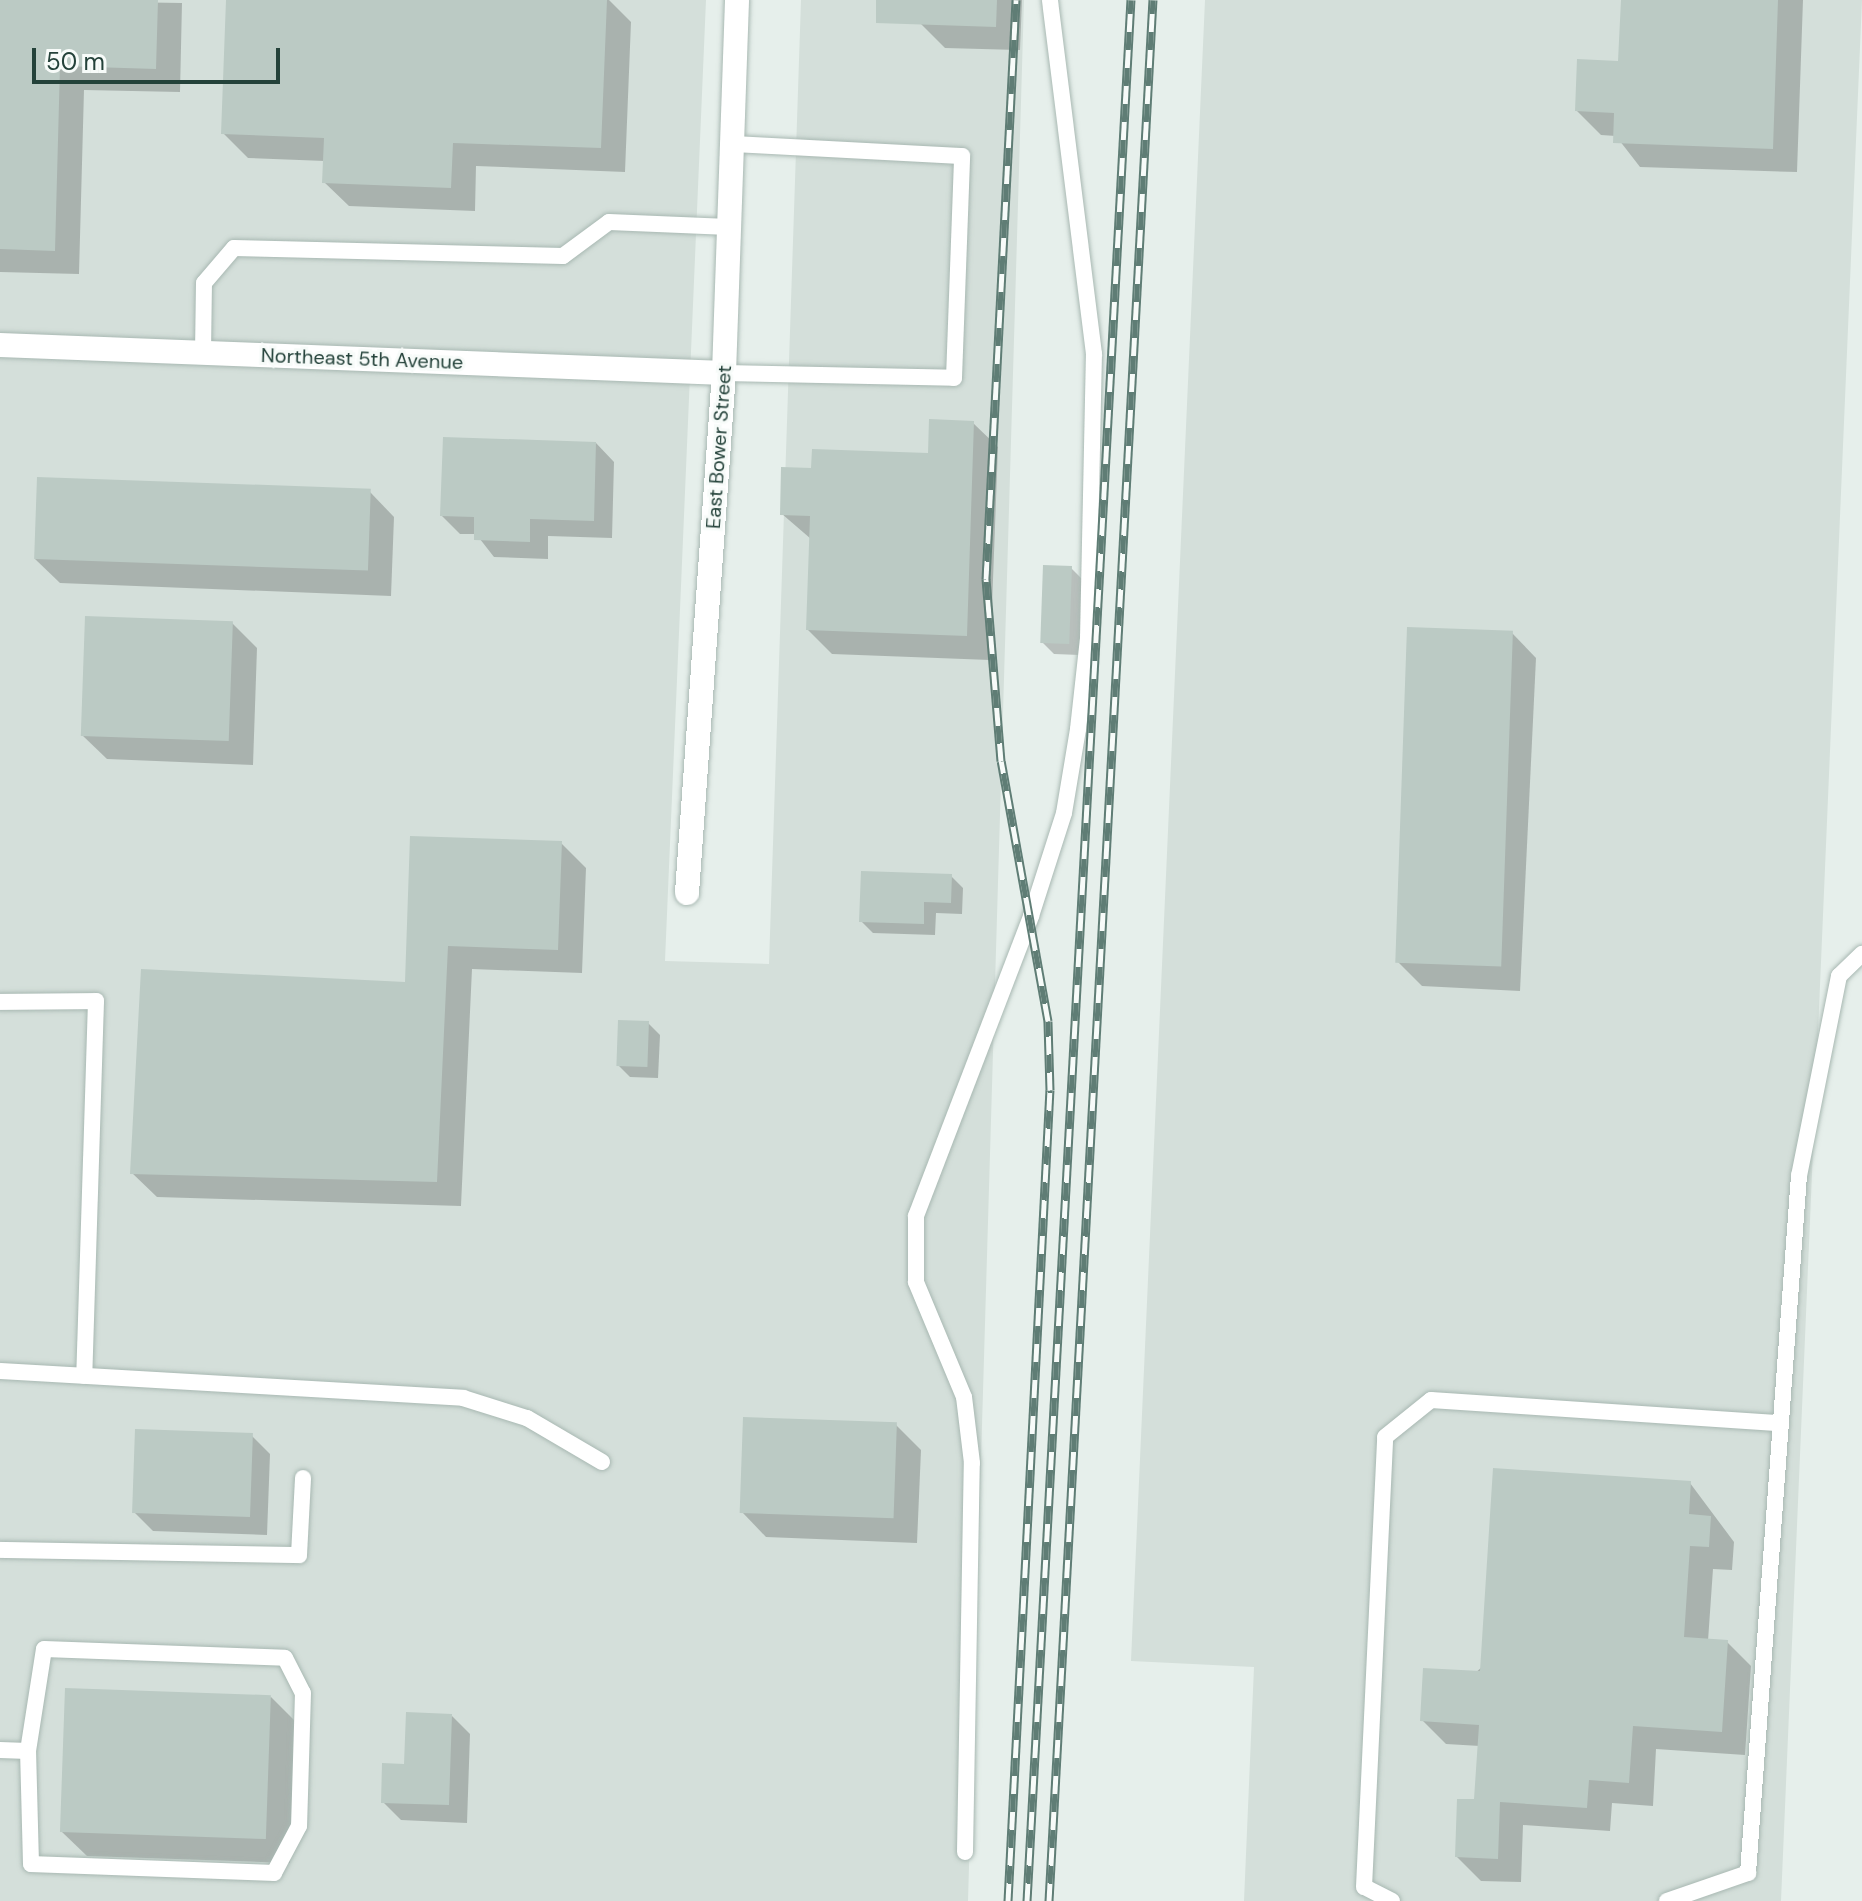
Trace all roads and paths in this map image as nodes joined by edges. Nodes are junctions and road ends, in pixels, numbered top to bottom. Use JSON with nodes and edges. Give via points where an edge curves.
{"nodes":[{"id":1,"x":737,"y":0,"type":"edge"},
{"id":2,"x":1050,"y":0,"type":"edge"},
{"id":3,"x":732,"y":144,"type":"junction"},
{"id":4,"x":729,"y":227,"type":"junction"},
{"id":5,"x":0,"y":345,"type":"edge"},
{"id":6,"x":203,"y":353,"type":"junction"},
{"id":7,"x":724,"y":373,"type":"junction"},
{"id":8,"x":687,"y":893,"type":"dead end"},
{"id":9,"x":1862,"y":954,"type":"edge"},
{"id":10,"x":0,"y":1002,"type":"edge"},
{"id":11,"x":0,"y":1371,"type":"edge"},
{"id":12,"x":84,"y":1376,"type":"junction"},
{"id":13,"x":1776,"y":1423,"type":"junction"},
{"id":14,"x":602,"y":1462,"type":"dead end"},
{"id":15,"x":303,"y":1478,"type":"dead end"},
{"id":16,"x":0,"y":1550,"type":"edge"},
{"id":17,"x":0,"y":1750,"type":"edge"},
{"id":18,"x":28,"y":1751,"type":"junction"},
{"id":19,"x":965,"y":1852,"type":"dead end"},
{"id":20,"x":1392,"y":1901,"type":"edge"},
{"id":21,"x":1667,"y":1901,"type":"edge"}],
"edges":[{"from":1,"to":3,"type":"street","name":"East Bower Street"},
{"from":2,"to":19,"type":"lane","via":[[1094,354],[1088,638],[1078,729],[1064,813],[1031,916],[916,1216],[916,1282],[964,1397],[972,1463]]},
{"from":3,"to":4,"type":"street","name":"East Bower Street"},
{"from":3,"to":7,"type":"lane","via":[[962,156],[954,378]]},
{"from":4,"to":6,"type":"lane","via":[[609,222],[563,256],[234,248],[204,283]]},
{"from":4,"to":7,"type":"street","name":"East Bower Street"},
{"from":5,"to":6,"type":"street","name":"Northeast 5th Avenue"},
{"from":6,"to":7,"type":"street","name":"Northeast 5th Avenue"},
{"from":7,"to":8,"type":"street","name":"East Bower Street"},
{"from":9,"to":13,"type":"lane","via":[[1839,976],[1807,1130],[1791,1342]]},
{"from":10,"to":12,"type":"lane","via":[[96,1001]]},
{"from":11,"to":12,"type":"lane"},
{"from":12,"to":14,"type":"lane","via":[[463,1398],[527,1418]]},
{"from":13,"to":20,"type":"lane","via":[[1431,1400],[1385,1437],[1364,1887]]},
{"from":13,"to":21,"type":"lane","via":[[1748,1873]]},
{"from":15,"to":16,"type":"lane","via":[[299,1555]]},
{"from":17,"to":18,"type":"lane"},
{"from":18,"to":18,"type":"lane","via":[[31,1864],[274,1873],[299,1826],[303,1693],[285,1658],[44,1649]]}]}
